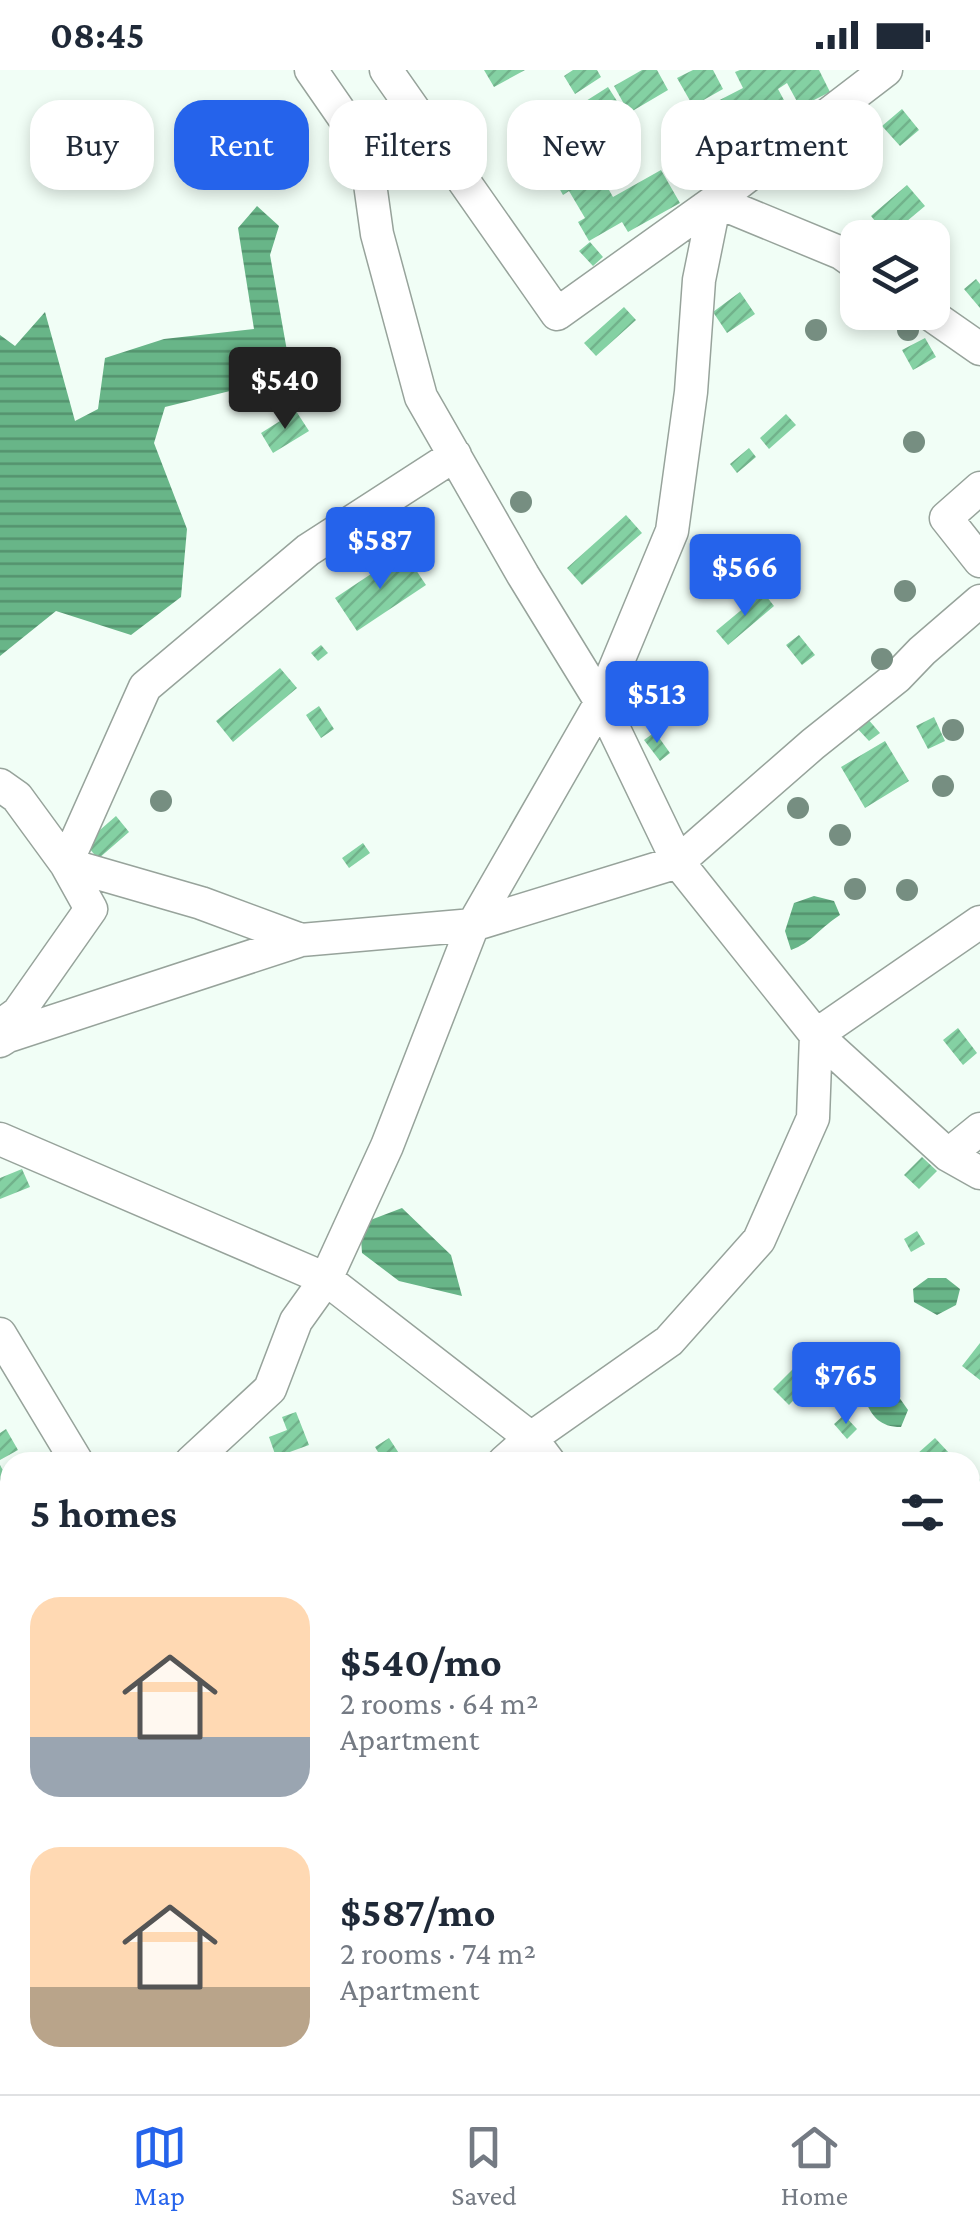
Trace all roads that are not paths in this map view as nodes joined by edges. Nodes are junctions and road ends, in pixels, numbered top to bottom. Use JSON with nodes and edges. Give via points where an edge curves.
{"nodes":[{"id":1,"x":310,"y":70,"type":"edge"},
{"id":2,"x":386,"y":70,"type":"edge"},
{"id":3,"x":886,"y":70,"type":"edge"},
{"id":4,"x":715,"y":201,"type":"junction"},
{"id":5,"x":840,"y":253,"type":"edge"},
{"id":6,"x":950,"y":329,"type":"edge"},
{"id":7,"x":980,"y":350,"type":"edge"},
{"id":8,"x":455,"y":455,"type":"junction"},
{"id":9,"x":980,"y":488,"type":"edge"},
{"id":10,"x":980,"y":561,"type":"edge"},
{"id":11,"x":980,"y":602,"type":"edge"},
{"id":12,"x":601,"y":702,"type":"junction"},
{"id":13,"x":0,"y":785,"type":"edge"},
{"id":14,"x":678,"y":862,"type":"junction"},
{"id":15,"x":66,"y":864,"type":"junction"},
{"id":16,"x":980,"y":922,"type":"edge"},
{"id":17,"x":473,"y":926,"type":"junction"},
{"id":18,"x":301,"y":940,"type":"junction"},
{"id":19,"x":0,"y":1026,"type":"edge"},
{"id":20,"x":816,"y":1035,"type":"junction"},
{"id":21,"x":0,"y":1041,"type":"edge"},
{"id":22,"x":980,"y":1129,"type":"edge"},
{"id":23,"x":0,"y":1139,"type":"edge"},
{"id":24,"x":948,"y":1154,"type":"junction"},
{"id":25,"x":980,"y":1173,"type":"edge"},
{"id":26,"x":326,"y":1279,"type":"junction"},
{"id":27,"x":0,"y":1334,"type":"edge"},
{"id":28,"x":540,"y":1450,"type":"edge"},
{"id":29,"x":71,"y":1452,"type":"edge"},
{"id":30,"x":202,"y":1452,"type":"edge"}],
"edges":[{"from":1,"to":8,"type":"street","via":[[365,148],[376,234],[421,397]]},
{"from":2,"to":4,"type":"street","via":[[556,314]]},
{"from":3,"to":4,"type":"street"},
{"from":4,"to":5,"type":"street"},
{"from":4,"to":12,"type":"street","via":[[699,280],[672,532]]},
{"from":6,"to":7,"type":"street"},
{"from":8,"to":12,"type":"street"},
{"from":8,"to":15,"type":"street","via":[[308,550],[145,687]]},
{"from":9,"to":10,"type":"street","via":[[946,518]]},
{"from":11,"to":14,"type":"street"},
{"from":12,"to":14,"type":"street"},
{"from":12,"to":17,"type":"street"},
{"from":13,"to":15,"type":"street","via":[[17,796]]},
{"from":14,"to":17,"type":"street"},
{"from":14,"to":20,"type":"street"},
{"from":15,"to":18,"type":"street"},
{"from":15,"to":19,"type":"street","via":[[91,908],[18,1013]]},
{"from":16,"to":20,"type":"street"},
{"from":17,"to":18,"type":"street"},
{"from":17,"to":26,"type":"street","via":[[387,1146]]},
{"from":18,"to":21,"type":"street"},
{"from":20,"to":24,"type":"street"},
{"from":20,"to":28,"type":"street","via":[[813,1118],[759,1240],[669,1341]]},
{"from":22,"to":24,"type":"street"},
{"from":23,"to":26,"type":"street"},
{"from":24,"to":25,"type":"street"},
{"from":26,"to":28,"type":"street"},
{"from":26,"to":30,"type":"street","via":[[296,1321],[270,1389]]},
{"from":27,"to":29,"type":"street"}]}
